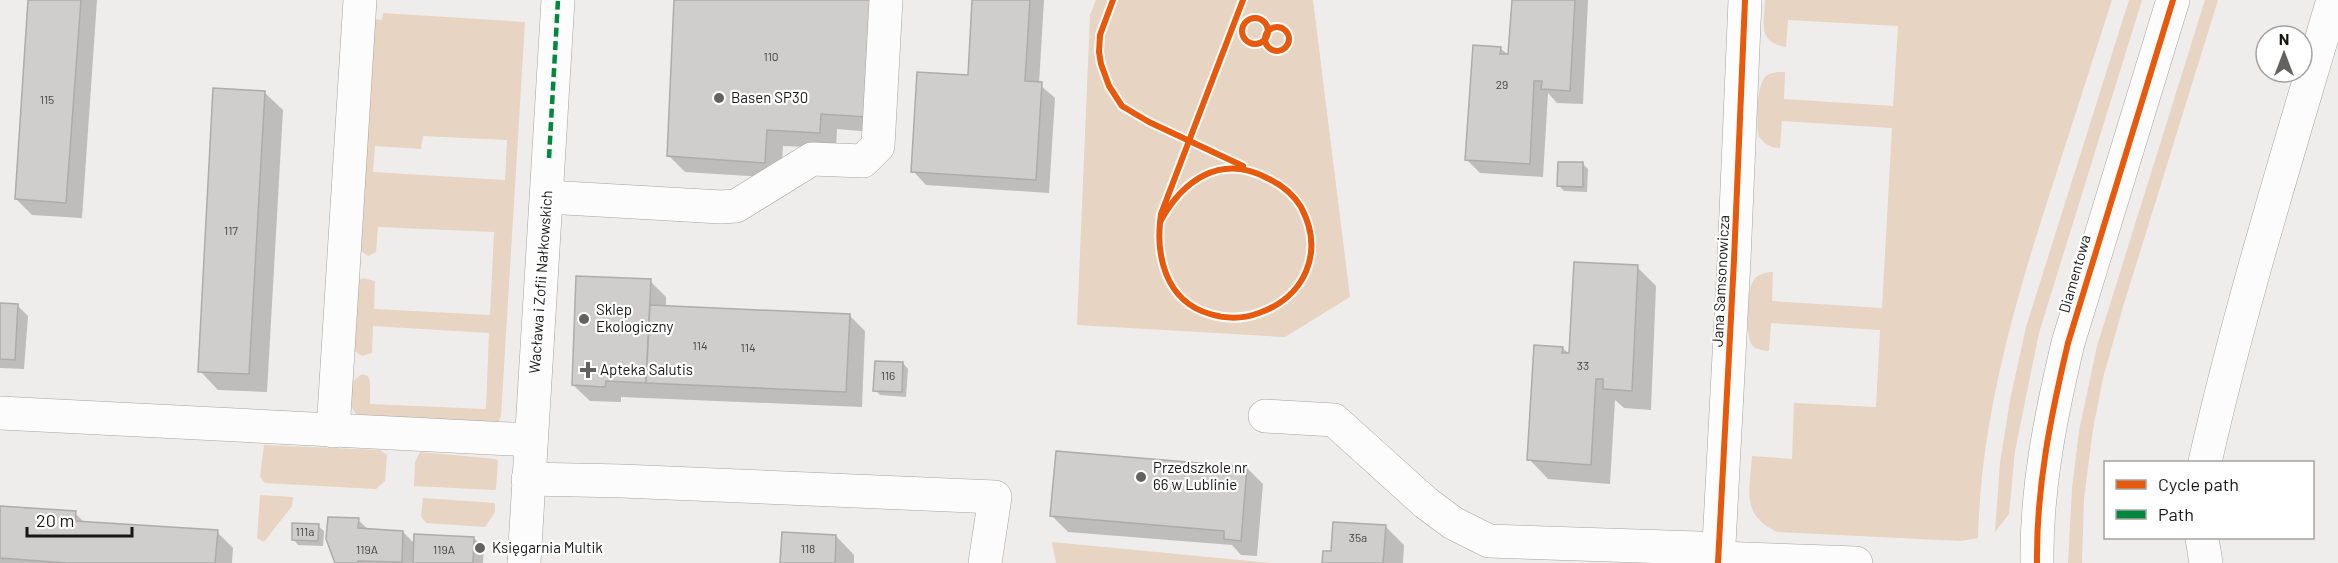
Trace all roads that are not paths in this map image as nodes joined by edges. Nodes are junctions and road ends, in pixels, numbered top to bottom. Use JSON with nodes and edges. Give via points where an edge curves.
{"nodes":[{"id":1,"x":360,"y":0,"type":"edge"},
{"id":2,"x":558,"y":0,"type":"edge"},
{"id":3,"x":886,"y":0,"type":"edge"},
{"id":4,"x":1745,"y":0,"type":"edge"},
{"id":5,"x":2173,"y":0,"type":"edge"},
{"id":6,"x":2333,"y":0,"type":"edge"},
{"id":7,"x":547,"y":197,"type":"junction"},
{"id":8,"x":0,"y":413,"type":"edge"},
{"id":9,"x":1265,"y":416,"type":"dead end"},
{"id":10,"x":333,"y":431,"type":"junction"},
{"id":11,"x":531,"y":440,"type":"junction"},
{"id":12,"x":2205,"y":461,"type":"edge"},
{"id":13,"x":528,"y":479,"type":"junction"},
{"id":14,"x":2202,"y":539,"type":"edge"},
{"id":15,"x":1718,"y":561,"type":"edge"},
{"id":16,"x":524,"y":563,"type":"edge"},
{"id":17,"x":985,"y":563,"type":"edge"},
{"id":18,"x":1856,"y":563,"type":"edge"},
{"id":19,"x":2037,"y":563,"type":"edge"},
{"id":20,"x":2206,"y":563,"type":"edge"}],
"edges":[{"from":1,"to":10,"type":"street"},
{"from":2,"to":7,"type":"street","name":"Wacława i Zofii Nałkowskich"},
{"from":3,"to":7,"type":"street","via":[[878,146],[863,161],[812,159],[736,206]]},
{"from":4,"to":15,"type":"street","name":"Jana Samsonowicza"},
{"from":5,"to":19,"type":"street","name":"Diamentowa","via":[[2068,343],[2040,486]]},
{"from":6,"to":12,"type":"street","via":[[2270,213]]},
{"from":7,"to":11,"type":"street","name":"Wacława i Zofii Nałkowskich"},
{"from":8,"to":10,"type":"street"},
{"from":9,"to":15,"type":"street","via":[[1334,420],[1426,503],[1453,523],[1489,541],[1698,548]]},
{"from":10,"to":11,"type":"street"},
{"from":11,"to":13,"type":"street","name":"Wacława i Zofii Nałkowskich"},
{"from":13,"to":16,"type":"street","name":"Wacława i Zofii Nałkowskich"},
{"from":13,"to":17,"type":"street","via":[[621,489],[995,497]]},
{"from":14,"to":20,"type":"street"},
{"from":15,"to":18,"type":"street"}]}
